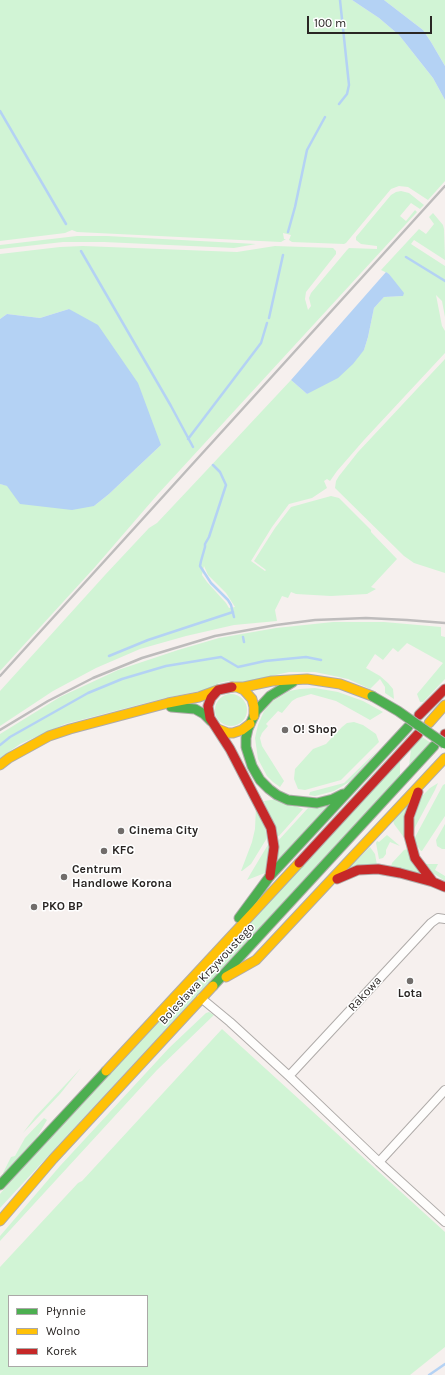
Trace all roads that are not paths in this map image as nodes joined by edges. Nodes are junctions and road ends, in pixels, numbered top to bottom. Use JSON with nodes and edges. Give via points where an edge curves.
{"nodes":[{"id":1,"x":302,"y":680,"type":"junction"},
{"id":2,"x":237,"y":687,"type":"junction"},
{"id":3,"x":445,"y":689,"type":"edge"},
{"id":4,"x":218,"y":690,"type":"junction"},
{"id":5,"x":445,"y":705,"type":"edge"},
{"id":6,"x":152,"y":708,"type":"junction"},
{"id":7,"x":418,"y":715,"type":"dead end"},
{"id":8,"x":252,"y":720,"type":"junction"},
{"id":9,"x":211,"y":721,"type":"junction"},
{"id":10,"x":429,"y":723,"type":"dead end"},
{"id":11,"x":408,"y":727,"type":"dead end"},
{"id":12,"x":218,"y":730,"type":"junction"},
{"id":13,"x":418,"y":734,"type":"dead end"},
{"id":14,"x":445,"y":744,"type":"edge"},
{"id":15,"x":434,"y":746,"type":"dead end"},
{"id":16,"x":445,"y":758,"type":"edge"},
{"id":17,"x":0,"y":765,"type":"edge"},
{"id":18,"x":422,"y":785,"type":"junction"},
{"id":19,"x":349,"y":790,"type":"junction"},
{"id":20,"x":270,"y":876,"type":"junction"},
{"id":21,"x":433,"y":882,"type":"junction"},
{"id":22,"x":329,"y":883,"type":"junction"},
{"id":23,"x":445,"y":888,"type":"edge"},
{"id":24,"x":445,"y":919,"type":"edge"},
{"id":25,"x":224,"y":943,"type":"junction"},
{"id":26,"x":216,"y":982,"type":"junction"},
{"id":27,"x":201,"y":998,"type":"junction"},
{"id":28,"x":289,"y":1076,"type":"junction"},
{"id":29,"x":445,"y":1090,"type":"edge"},
{"id":30,"x":379,"y":1162,"type":"junction"},
{"id":31,"x":0,"y":1185,"type":"edge"},
{"id":32,"x":0,"y":1221,"type":"edge"},
{"id":33,"x":445,"y":1222,"type":"edge"}],
"edges":[{"from":1,"to":2,"type":"main road","via":[[272,681]]},
{"from":1,"to":8,"type":"main road","via":[[288,684],[274,693],[259,707]]},
{"from":1,"to":14,"type":"main road","bridge":true,"via":[[340,684],[372,696]]},
{"from":2,"to":4,"type":"main road"},
{"from":2,"to":8,"type":"main road","via":[[244,690],[252,699]]},
{"from":3,"to":7,"type":"main road"},
{"from":4,"to":6,"type":"main road"},
{"from":4,"to":9,"type":"main road","via":[[208,706]]},
{"from":5,"to":10,"type":"main road"},
{"from":6,"to":9,"type":"main road","via":[[193,709]]},
{"from":6,"to":17,"type":"main road","via":[[49,736]]},
{"from":8,"to":12,"type":"main road","via":[[242,730],[233,733]]},
{"from":8,"to":19,"type":"main road","via":[[246,732],[251,763],[260,780],[275,794],[293,801],[311,803],[333,799]]},
{"from":9,"to":12,"type":"main road"},
{"from":11,"to":19,"type":"main road"},
{"from":12,"to":20,"type":"main road","via":[[267,818],[274,852]]},
{"from":13,"to":25,"type":"main road","name":"Bolesława Krzywoustego"},
{"from":15,"to":26,"type":"main road","name":"Bolesława Krzywoustego"},
{"from":16,"to":18,"type":"main road"},
{"from":18,"to":21,"type":"main road","via":[[409,817],[408,836],[413,854]]},
{"from":18,"to":22,"type":"main road"},
{"from":19,"to":20,"type":"main road"},
{"from":20,"to":25,"type":"main road"},
{"from":21,"to":22,"type":"main road","via":[[392,871],[363,869]]},
{"from":21,"to":23,"type":"main road"},
{"from":22,"to":26,"type":"main road","via":[[256,960]]},
{"from":24,"to":28,"type":"street","name":"Rakowa","via":[[438,918],[431,923]]},
{"from":25,"to":31,"type":"main road","name":"Bolesława Krzywoustego"},
{"from":26,"to":27,"type":"main road","name":"Bolesława Krzywoustego"},
{"from":27,"to":28,"type":"street"},
{"from":27,"to":32,"type":"main road","name":"Bolesława Krzywoustego","via":[[53,1159]]},
{"from":28,"to":30,"type":"street"},
{"from":29,"to":30,"type":"street"},
{"from":30,"to":33,"type":"street"}]}
